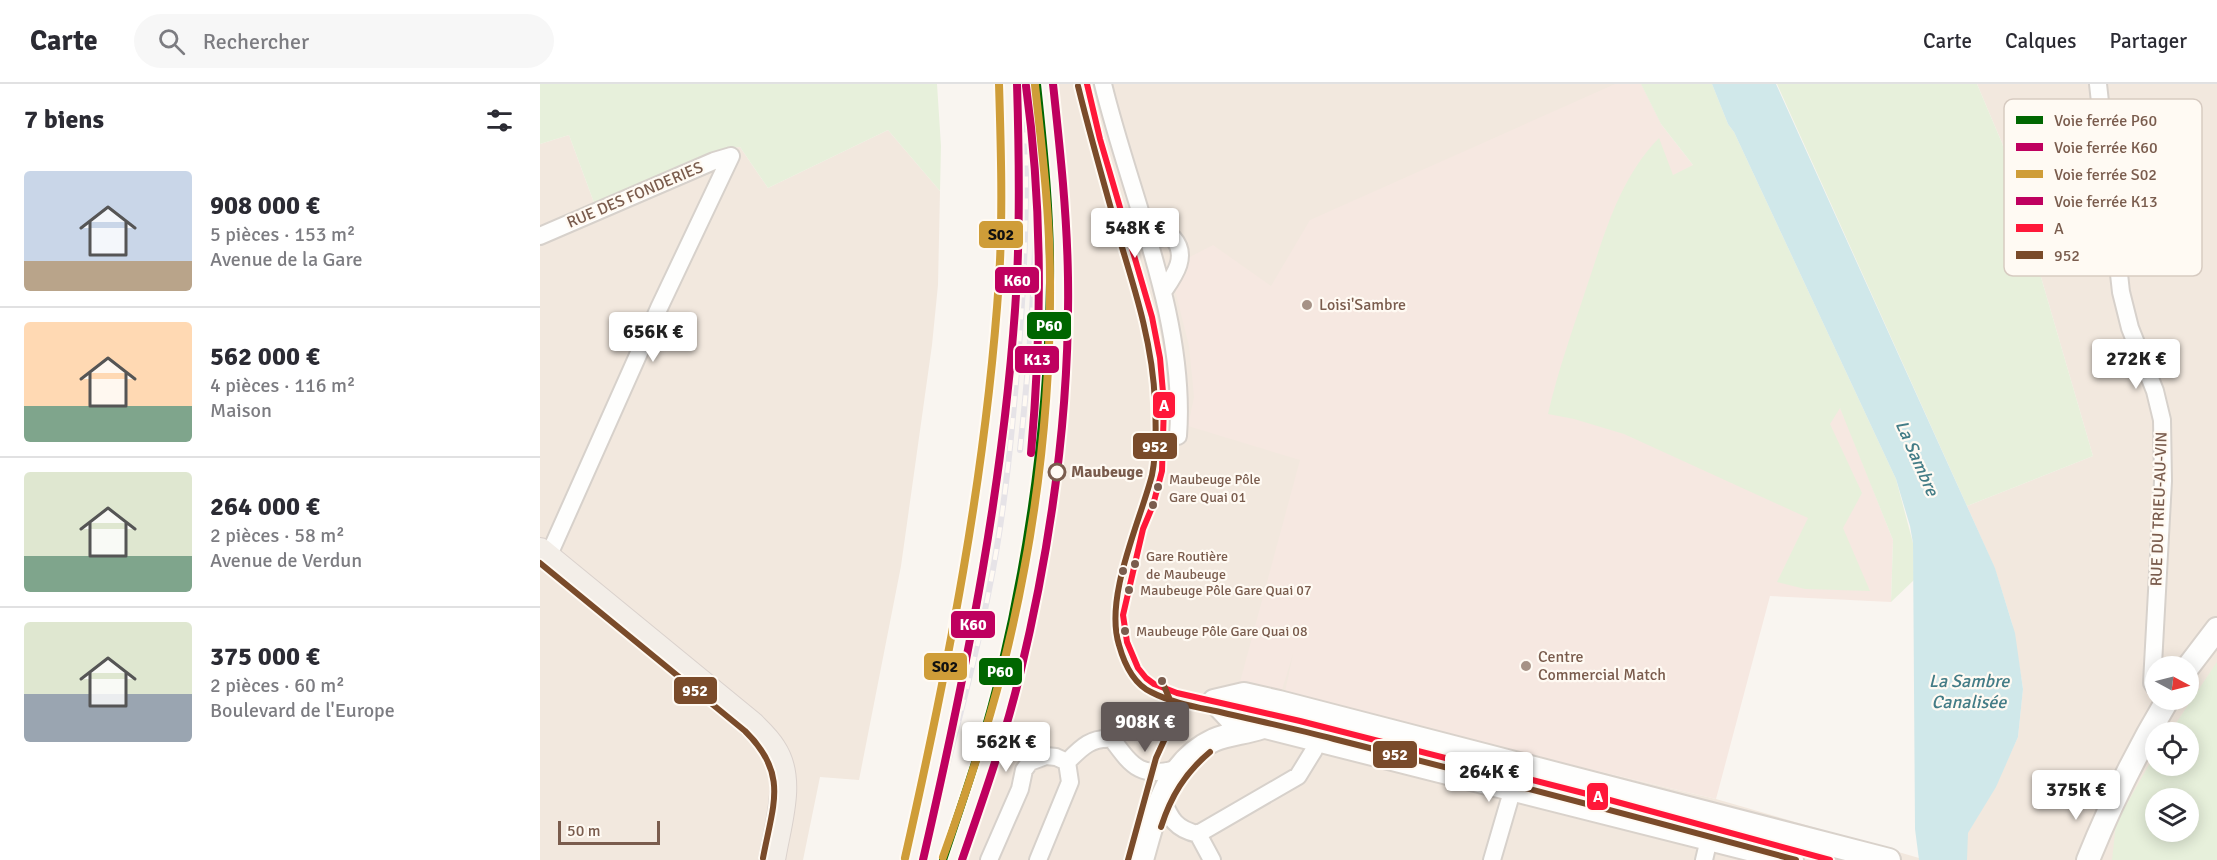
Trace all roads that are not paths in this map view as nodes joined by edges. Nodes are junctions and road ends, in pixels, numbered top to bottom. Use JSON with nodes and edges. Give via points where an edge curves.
{"nodes":[{"id":1,"x":1103,"y":84,"type":"edge"},
{"id":2,"x":2098,"y":84,"type":"edge"},
{"id":3,"x":2100,"y":99,"type":"edge"},
{"id":4,"x":540,"y":236,"type":"edge"},
{"id":5,"x":1148,"y":241,"type":"junction"},
{"id":6,"x":2119,"y":276,"type":"edge"},
{"id":7,"x":1163,"y":292,"type":"junction"},
{"id":8,"x":1178,"y":436,"type":"dead end"},
{"id":9,"x":544,"y":554,"type":"edge"},
{"id":10,"x":2217,"y":629,"type":"edge"},
{"id":11,"x":2153,"y":656,"type":"edge"},
{"id":12,"x":2197,"y":656,"type":"edge"},
{"id":13,"x":1214,"y":701,"type":"junction"},
{"id":14,"x":2161,"y":710,"type":"edge"},
{"id":15,"x":1260,"y":728,"type":"junction"},
{"id":16,"x":1316,"y":739,"type":"junction"},
{"id":17,"x":1204,"y":745,"type":"junction"},
{"id":18,"x":1066,"y":762,"type":"junction"},
{"id":19,"x":1180,"y":768,"type":"junction"},
{"id":20,"x":1513,"y":788,"type":"junction"},
{"id":21,"x":1161,"y":797,"type":"junction"},
{"id":22,"x":2109,"y":807,"type":"junction"},
{"id":23,"x":1198,"y":834,"type":"junction"},
{"id":24,"x":1706,"y":849,"type":"edge"},
{"id":25,"x":772,"y":860,"type":"edge"},
{"id":26,"x":989,"y":860,"type":"edge"},
{"id":27,"x":1038,"y":860,"type":"edge"},
{"id":28,"x":1142,"y":860,"type":"edge"},
{"id":29,"x":1212,"y":860,"type":"edge"},
{"id":30,"x":1492,"y":860,"type":"edge"},
{"id":31,"x":1792,"y":860,"type":"edge"},
{"id":32,"x":1889,"y":860,"type":"edge"},
{"id":33,"x":2074,"y":860,"type":"edge"},
{"id":34,"x":2088,"y":860,"type":"edge"}],
"edges":[{"from":1,"to":5,"type":"street"},
{"from":2,"to":3,"type":"street","name":"RUE DU TRIEU-AU-VIN"},
{"from":4,"to":9,"type":"street","name":"RUE DES FONDERIES","via":[[731,156]]},
{"from":5,"to":7,"type":"street"},
{"from":5,"to":7,"type":"street","via":[[1173,238],[1181,251],[1178,267]]},
{"from":6,"to":11,"type":"street","name":"RUE DU TRIEU-AU-VIN","via":[[2130,328],[2156,391],[2162,420],[2163,482]]},
{"from":7,"to":8,"type":"street","via":[[1174,350]]},
{"from":9,"to":25,"type":"main road","via":[[751,724],[775,750],[783,783]]},
{"from":10,"to":12,"type":"main road"},
{"from":13,"to":15,"type":"main road","via":[[1230,718]]},
{"from":13,"to":17,"type":"main road"},
{"from":13,"to":32,"type":"main road","via":[[1244,694],[1279,702]]},
{"from":14,"to":22,"type":"main road"},
{"from":15,"to":16,"type":"main road"},
{"from":15,"to":17,"type":"main road"},
{"from":16,"to":20,"type":"main road"},
{"from":16,"to":23,"type":"street","via":[[1314,750],[1298,776]]},
{"from":17,"to":19,"type":"main road"},
{"from":18,"to":19,"type":"street","via":[[1084,745],[1102,738],[1112,739],[1127,760],[1144,771],[1159,773]]},
{"from":18,"to":26,"type":"street","via":[[1046,756],[1030,762]]},
{"from":18,"to":27,"type":"street","via":[[1070,782]]},
{"from":19,"to":21,"type":"main road"},
{"from":20,"to":24,"type":"main road"},
{"from":20,"to":30,"type":"street"},
{"from":21,"to":23,"type":"street","via":[[1182,830]]},
{"from":21,"to":28,"type":"main road"},
{"from":22,"to":33,"type":"main road"},
{"from":22,"to":34,"type":"main road"},
{"from":23,"to":29,"type":"street"},
{"from":24,"to":31,"type":"main road"}]}
